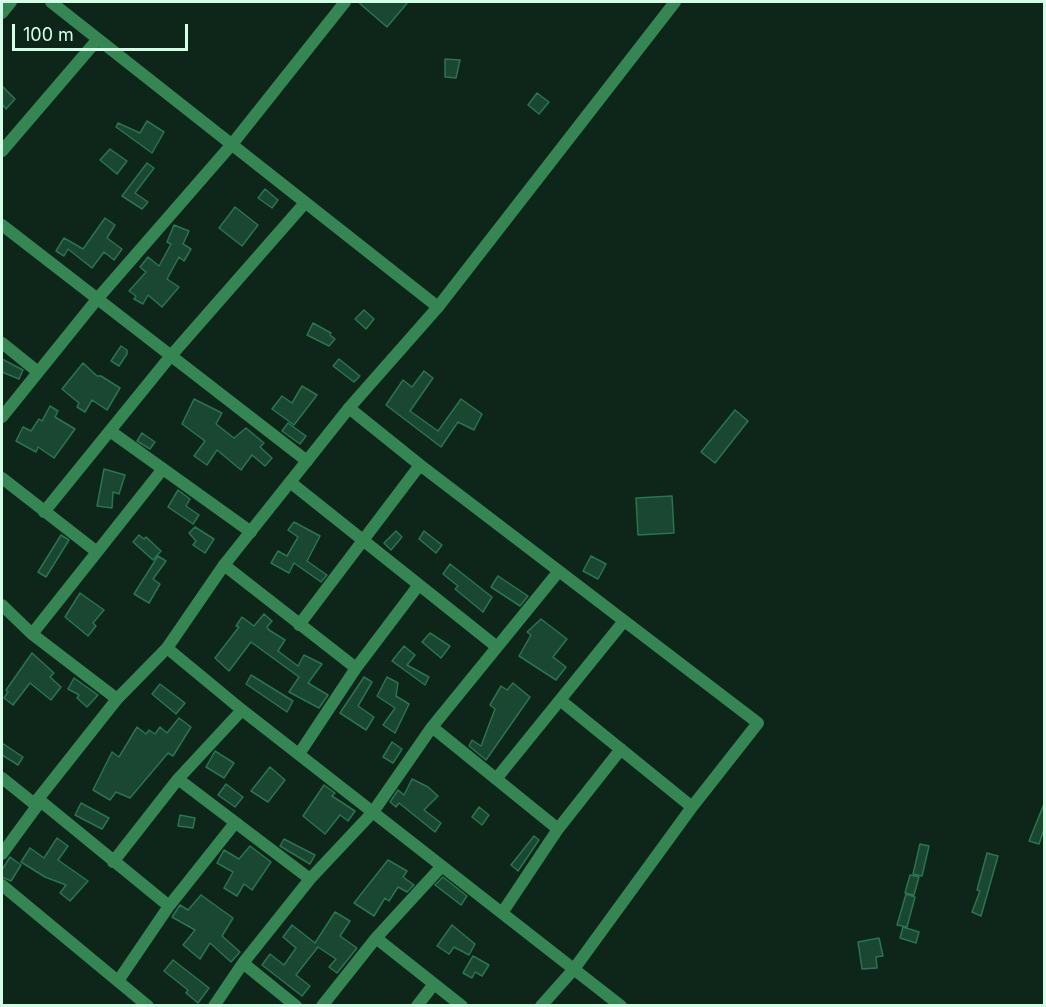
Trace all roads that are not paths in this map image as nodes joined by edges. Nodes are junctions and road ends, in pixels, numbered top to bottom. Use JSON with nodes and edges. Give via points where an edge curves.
{"nodes":[{"id":1,"x":11,"y":2,"type":"edge"},
{"id":2,"x":51,"y":2,"type":"edge"},
{"id":3,"x":345,"y":2,"type":"edge"},
{"id":4,"x":675,"y":2,"type":"edge"},
{"id":5,"x":2,"y":14,"type":"edge"},
{"id":6,"x":98,"y":39,"type":"junction"},
{"id":7,"x":232,"y":143,"type":"junction"},
{"id":8,"x":2,"y":151,"type":"edge"},
{"id":9,"x":303,"y":204,"type":"junction"},
{"id":10,"x":2,"y":225,"type":"edge"},
{"id":11,"x":98,"y":298,"type":"junction"},
{"id":12,"x":438,"y":307,"type":"junction"},
{"id":13,"x":2,"y":343,"type":"edge"},
{"id":14,"x":169,"y":357,"type":"junction"},
{"id":15,"x":38,"y":372,"type":"junction"},
{"id":16,"x":350,"y":408,"type":"junction"},
{"id":17,"x":2,"y":417,"type":"edge"},
{"id":18,"x":110,"y":431,"type":"junction"},
{"id":19,"x":307,"y":461,"type":"junction"},
{"id":20,"x":420,"y":465,"type":"junction"},
{"id":21,"x":162,"y":470,"type":"junction"},
{"id":22,"x":2,"y":478,"type":"edge"},
{"id":23,"x":290,"y":482,"type":"junction"},
{"id":24,"x":44,"y":512,"type":"junction"},
{"id":25,"x":251,"y":532,"type":"junction"},
{"id":26,"x":362,"y":542,"type":"junction"},
{"id":27,"x":97,"y":552,"type":"junction"},
{"id":28,"x":224,"y":565,"type":"junction"},
{"id":29,"x":559,"y":571,"type":"junction"},
{"id":30,"x":418,"y":586,"type":"junction"},
{"id":31,"x":3,"y":611,"type":"edge"},
{"id":32,"x":624,"y":621,"type":"junction"},
{"id":33,"x":299,"y":625,"type":"junction"},
{"id":34,"x":32,"y":634,"type":"junction"},
{"id":35,"x":497,"y":647,"type":"junction"},
{"id":36,"x":167,"y":648,"type":"junction"},
{"id":37,"x":356,"y":668,"type":"junction"},
{"id":38,"x":117,"y":699,"type":"junction"},
{"id":39,"x":560,"y":700,"type":"junction"},
{"id":40,"x":242,"y":710,"type":"junction"},
{"id":41,"x":432,"y":727,"type":"junction"},
{"id":42,"x":621,"y":749,"type":"junction"},
{"id":43,"x":299,"y":754,"type":"junction"},
{"id":44,"x":2,"y":778,"type":"edge"},
{"id":45,"x":178,"y":779,"type":"junction"},
{"id":46,"x":496,"y":779,"type":"junction"},
{"id":47,"x":37,"y":803,"type":"junction"},
{"id":48,"x":692,"y":807,"type":"junction"},
{"id":49,"x":374,"y":813,"type":"junction"},
{"id":50,"x":236,"y":823,"type":"junction"},
{"id":51,"x":558,"y":829,"type":"junction"},
{"id":52,"x":2,"y":854,"type":"edge"},
{"id":53,"x":113,"y":862,"type":"junction"},
{"id":54,"x":442,"y":866,"type":"junction"},
{"id":55,"x":310,"y":879,"type":"junction"},
{"id":56,"x":2,"y":885,"type":"edge"},
{"id":57,"x":169,"y":906,"type":"junction"},
{"id":58,"x":502,"y":913,"type":"junction"},
{"id":59,"x":376,"y":938,"type":"junction"},
{"id":60,"x":243,"y":963,"type":"junction"},
{"id":61,"x":574,"y":969,"type":"junction"},
{"id":62,"x":118,"y":981,"type":"junction"},
{"id":63,"x":434,"y":984,"type":"junction"},
{"id":64,"x":148,"y":1005,"type":"edge"},
{"id":65,"x":214,"y":1005,"type":"edge"},
{"id":66,"x":296,"y":1005,"type":"edge"},
{"id":67,"x":322,"y":1005,"type":"edge"},
{"id":68,"x":417,"y":1005,"type":"edge"},
{"id":69,"x":462,"y":1005,"type":"edge"},
{"id":70,"x":541,"y":1005,"type":"edge"},
{"id":71,"x":621,"y":1005,"type":"edge"}],
"edges":[{"from":1,"to":5,"type":"street"},
{"from":2,"to":6,"type":"street"},
{"from":3,"to":7,"type":"street"},
{"from":4,"to":12,"type":"street"},
{"from":6,"to":7,"type":"street"},
{"from":6,"to":8,"type":"street"},
{"from":7,"to":9,"type":"street"},
{"from":7,"to":11,"type":"street"},
{"from":9,"to":12,"type":"street"},
{"from":9,"to":14,"type":"street"},
{"from":10,"to":11,"type":"street"},
{"from":11,"to":14,"type":"street"},
{"from":11,"to":15,"type":"street"},
{"from":12,"to":16,"type":"street"},
{"from":13,"to":15,"type":"street"},
{"from":14,"to":18,"type":"street"},
{"from":14,"to":19,"type":"street"},
{"from":15,"to":17,"type":"street"},
{"from":16,"to":19,"type":"street"},
{"from":16,"to":20,"type":"street"},
{"from":18,"to":21,"type":"street"},
{"from":18,"to":24,"type":"street"},
{"from":19,"to":23,"type":"street"},
{"from":20,"to":26,"type":"street"},
{"from":20,"to":29,"type":"street"},
{"from":21,"to":25,"type":"street"},
{"from":21,"to":27,"type":"street"},
{"from":22,"to":24,"type":"street"},
{"from":23,"to":25,"type":"street"},
{"from":23,"to":26,"type":"street"},
{"from":24,"to":27,"type":"street"},
{"from":25,"to":28,"type":"street"},
{"from":26,"to":30,"type":"street"},
{"from":26,"to":33,"type":"street"},
{"from":27,"to":34,"type":"street"},
{"from":28,"to":33,"type":"street"},
{"from":28,"to":36,"type":"street"},
{"from":29,"to":32,"type":"street"},
{"from":29,"to":35,"type":"street"},
{"from":30,"to":35,"type":"street"},
{"from":30,"to":37,"type":"street"},
{"from":31,"to":34,"type":"street"},
{"from":32,"to":39,"type":"street"},
{"from":32,"to":48,"type":"street","via":[[758,723]]},
{"from":33,"to":37,"type":"street"},
{"from":34,"to":38,"type":"street"},
{"from":35,"to":41,"type":"street"},
{"from":36,"to":38,"type":"street"},
{"from":36,"to":40,"type":"street"},
{"from":37,"to":43,"type":"street"},
{"from":38,"to":47,"type":"street"},
{"from":39,"to":42,"type":"street"},
{"from":39,"to":46,"type":"street"},
{"from":40,"to":43,"type":"street"},
{"from":40,"to":45,"type":"street"},
{"from":41,"to":46,"type":"street"},
{"from":41,"to":49,"type":"street"},
{"from":42,"to":48,"type":"street"},
{"from":42,"to":51,"type":"street"},
{"from":43,"to":49,"type":"street"},
{"from":44,"to":47,"type":"street"},
{"from":45,"to":50,"type":"street"},
{"from":45,"to":53,"type":"street"},
{"from":46,"to":51,"type":"street"},
{"from":47,"to":52,"type":"street"},
{"from":47,"to":53,"type":"street"},
{"from":48,"to":61,"type":"street"},
{"from":49,"to":54,"type":"street"},
{"from":49,"to":55,"type":"street"},
{"from":50,"to":55,"type":"street"},
{"from":50,"to":57,"type":"street"},
{"from":51,"to":58,"type":"street"},
{"from":53,"to":57,"type":"street"},
{"from":54,"to":58,"type":"street"},
{"from":54,"to":59,"type":"street"},
{"from":55,"to":60,"type":"street"},
{"from":56,"to":62,"type":"street"},
{"from":57,"to":62,"type":"street"},
{"from":58,"to":61,"type":"street"},
{"from":59,"to":63,"type":"street"},
{"from":59,"to":67,"type":"street"},
{"from":60,"to":65,"type":"street"},
{"from":60,"to":66,"type":"street"},
{"from":61,"to":70,"type":"street"},
{"from":61,"to":71,"type":"street"},
{"from":62,"to":64,"type":"street"},
{"from":63,"to":68,"type":"street"},
{"from":63,"to":69,"type":"street"}]}
